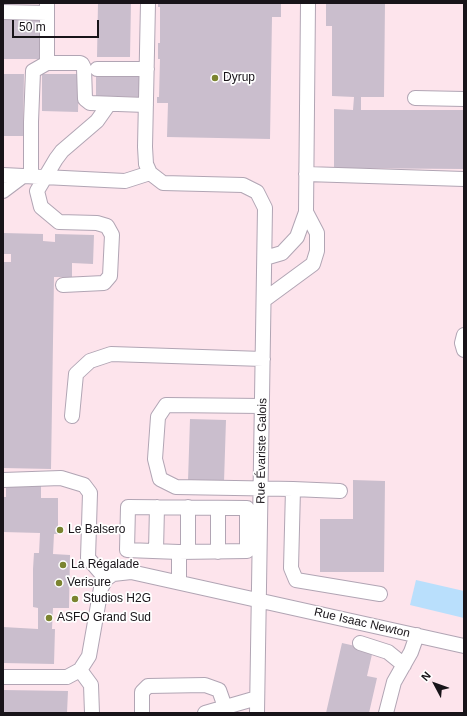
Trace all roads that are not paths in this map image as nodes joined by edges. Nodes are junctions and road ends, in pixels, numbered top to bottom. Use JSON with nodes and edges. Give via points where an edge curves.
{"nodes":[{"id":1,"x":148,"y":3,"type":"edge"},
{"id":2,"x":308,"y":3,"type":"edge"},
{"id":3,"x":47,"y":8,"type":"edge"},
{"id":4,"x":12,"y":9,"type":"edge"},
{"id":5,"x":47,"y":63,"type":"junction"},
{"id":6,"x":97,"y":69,"type":"dead end"},
{"id":7,"x":147,"y":69,"type":"junction"},
{"id":8,"x":415,"y":98,"type":"dead end"},
{"id":9,"x":464,"y":99,"type":"edge"},
{"id":10,"x":109,"y":104,"type":"junction"},
{"id":11,"x":146,"y":104,"type":"junction"},
{"id":12,"x":150,"y":173,"type":"junction"},
{"id":13,"x":306,"y":174,"type":"junction"},
{"id":14,"x":3,"y":175,"type":"edge"},
{"id":15,"x":33,"y":176,"type":"junction"},
{"id":16,"x":464,"y":179,"type":"edge"},
{"id":17,"x":3,"y":191,"type":"edge"},
{"id":18,"x":306,"y":212,"type":"junction"},
{"id":19,"x":265,"y":258,"type":"junction"},
{"id":20,"x":63,"y":285,"type":"dead end"},
{"id":21,"x":264,"y":300,"type":"junction"},
{"id":22,"x":464,"y":335,"type":"edge"},
{"id":23,"x":464,"y":350,"type":"edge"},
{"id":24,"x":263,"y":359,"type":"junction"},
{"id":25,"x":262,"y":406,"type":"junction"},
{"id":26,"x":72,"y":416,"type":"dead end"},
{"id":27,"x":3,"y":480,"type":"edge"},
{"id":28,"x":262,"y":489,"type":"junction"},
{"id":29,"x":293,"y":489,"type":"junction"},
{"id":30,"x":340,"y":491,"type":"dead end"},
{"id":31,"x":157,"y":507,"type":"junction"},
{"id":32,"x":188,"y":507,"type":"junction"},
{"id":33,"x":218,"y":508,"type":"junction"},
{"id":34,"x":156,"y":551,"type":"junction"},
{"id":35,"x":184,"y":552,"type":"junction"},
{"id":36,"x":218,"y":552,"type":"junction"},
{"id":37,"x":106,"y":579,"type":"junction"},
{"id":38,"x":179,"y":582,"type":"junction"},
{"id":39,"x":380,"y":594,"type":"dead end"},
{"id":40,"x":260,"y":599,"type":"junction"},
{"id":41,"x":417,"y":635,"type":"junction"},
{"id":42,"x":360,"y":643,"type":"dead end"},
{"id":43,"x":464,"y":646,"type":"edge"},
{"id":44,"x":404,"y":665,"type":"junction"},
{"id":45,"x":80,"y":670,"type":"junction"},
{"id":46,"x":3,"y":677,"type":"edge"},
{"id":47,"x":257,"y":698,"type":"junction"},
{"id":48,"x":225,"y":707,"type":"junction"},
{"id":49,"x":92,"y":713,"type":"edge"},
{"id":50,"x":142,"y":713,"type":"edge"},
{"id":51,"x":205,"y":713,"type":"edge"},
{"id":52,"x":257,"y":713,"type":"edge"},
{"id":53,"x":386,"y":713,"type":"edge"}],
"edges":[{"from":1,"to":7,"type":"street"},
{"from":2,"to":13,"type":"street"},
{"from":3,"to":4,"type":"street"},
{"from":3,"to":5,"type":"street"},
{"from":5,"to":10,"type":"street","via":[[80,63],[84,68],[87,102]]},
{"from":5,"to":15,"type":"street","via":[[33,71]]},
{"from":6,"to":7,"type":"street"},
{"from":7,"to":11,"type":"street"},
{"from":8,"to":9,"type":"street"},
{"from":10,"to":11,"type":"street"},
{"from":10,"to":15,"type":"street","via":[[97,121]]},
{"from":11,"to":12,"type":"street","via":[[146,164]]},
{"from":12,"to":15,"type":"street","via":[[126,180]]},
{"from":12,"to":19,"type":"street","name":"Rue Évariste Galois","via":[[163,183],[244,185],[257,192],[265,208]]},
{"from":13,"to":16,"type":"street"},
{"from":13,"to":18,"type":"street"},
{"from":14,"to":15,"type":"street"},
{"from":15,"to":17,"type":"street"},
{"from":15,"to":20,"type":"street","via":[[41,207],[59,222],[97,223],[107,226],[112,235],[110,276],[104,282]]},
{"from":18,"to":19,"type":"street","via":[[297,237],[282,253]]},
{"from":18,"to":21,"type":"street","via":[[317,233],[317,251],[313,264]]},
{"from":19,"to":21,"type":"street","name":"Rue Évariste Galois"},
{"from":21,"to":24,"type":"street","name":"Rue Évariste Galois"},
{"from":22,"to":23,"type":"street"},
{"from":24,"to":25,"type":"street","name":"Rue Évariste Galois"},
{"from":24,"to":26,"type":"street","via":[[111,354],[90,361],[76,374]]},
{"from":25,"to":28,"type":"street","name":"Rue Évariste Galois"},
{"from":25,"to":28,"type":"street","via":[[166,405],[158,417],[155,459],[160,479],[176,487]]},
{"from":27,"to":37,"type":"street","via":[[61,478],[84,485],[90,493],[88,558]]},
{"from":28,"to":29,"type":"street"},
{"from":28,"to":40,"type":"street","name":"Rue Évariste Galois"},
{"from":29,"to":30,"type":"street"},
{"from":29,"to":39,"type":"street","via":[[291,568],[296,580]]},
{"from":31,"to":32,"type":"street"},
{"from":31,"to":34,"type":"street"},
{"from":31,"to":34,"type":"street","via":[[128,507],[128,550]]},
{"from":32,"to":33,"type":"street"},
{"from":32,"to":35,"type":"street"},
{"from":33,"to":36,"type":"street"},
{"from":33,"to":36,"type":"street","via":[[247,508],[247,551]]},
{"from":34,"to":35,"type":"street"},
{"from":35,"to":36,"type":"street"},
{"from":35,"to":38,"type":"street"},
{"from":37,"to":38,"type":"street","name":"Rue Isaac Newton","via":[[113,574],[130,572]]},
{"from":37,"to":45,"type":"street","via":[[101,588],[88,656]]},
{"from":38,"to":40,"type":"street","name":"Rue Isaac Newton"},
{"from":40,"to":41,"type":"street","name":"Rue Isaac Newton"},
{"from":40,"to":47,"type":"street","name":"Rue Évariste Galois"},
{"from":41,"to":43,"type":"street","name":"Rue Isaac Newton"},
{"from":41,"to":44,"type":"street"},
{"from":42,"to":44,"type":"street","via":[[388,652]]},
{"from":44,"to":53,"type":"street","via":[[394,682]]},
{"from":45,"to":46,"type":"street","via":[[68,677]]},
{"from":45,"to":49,"type":"street","via":[[91,685]]},
{"from":47,"to":48,"type":"street"},
{"from":47,"to":52,"type":"street","name":"Rue Évariste Galois"},
{"from":48,"to":50,"type":"street","via":[[219,690],[205,685],[148,686],[142,692]]},
{"from":48,"to":51,"type":"street"}]}
